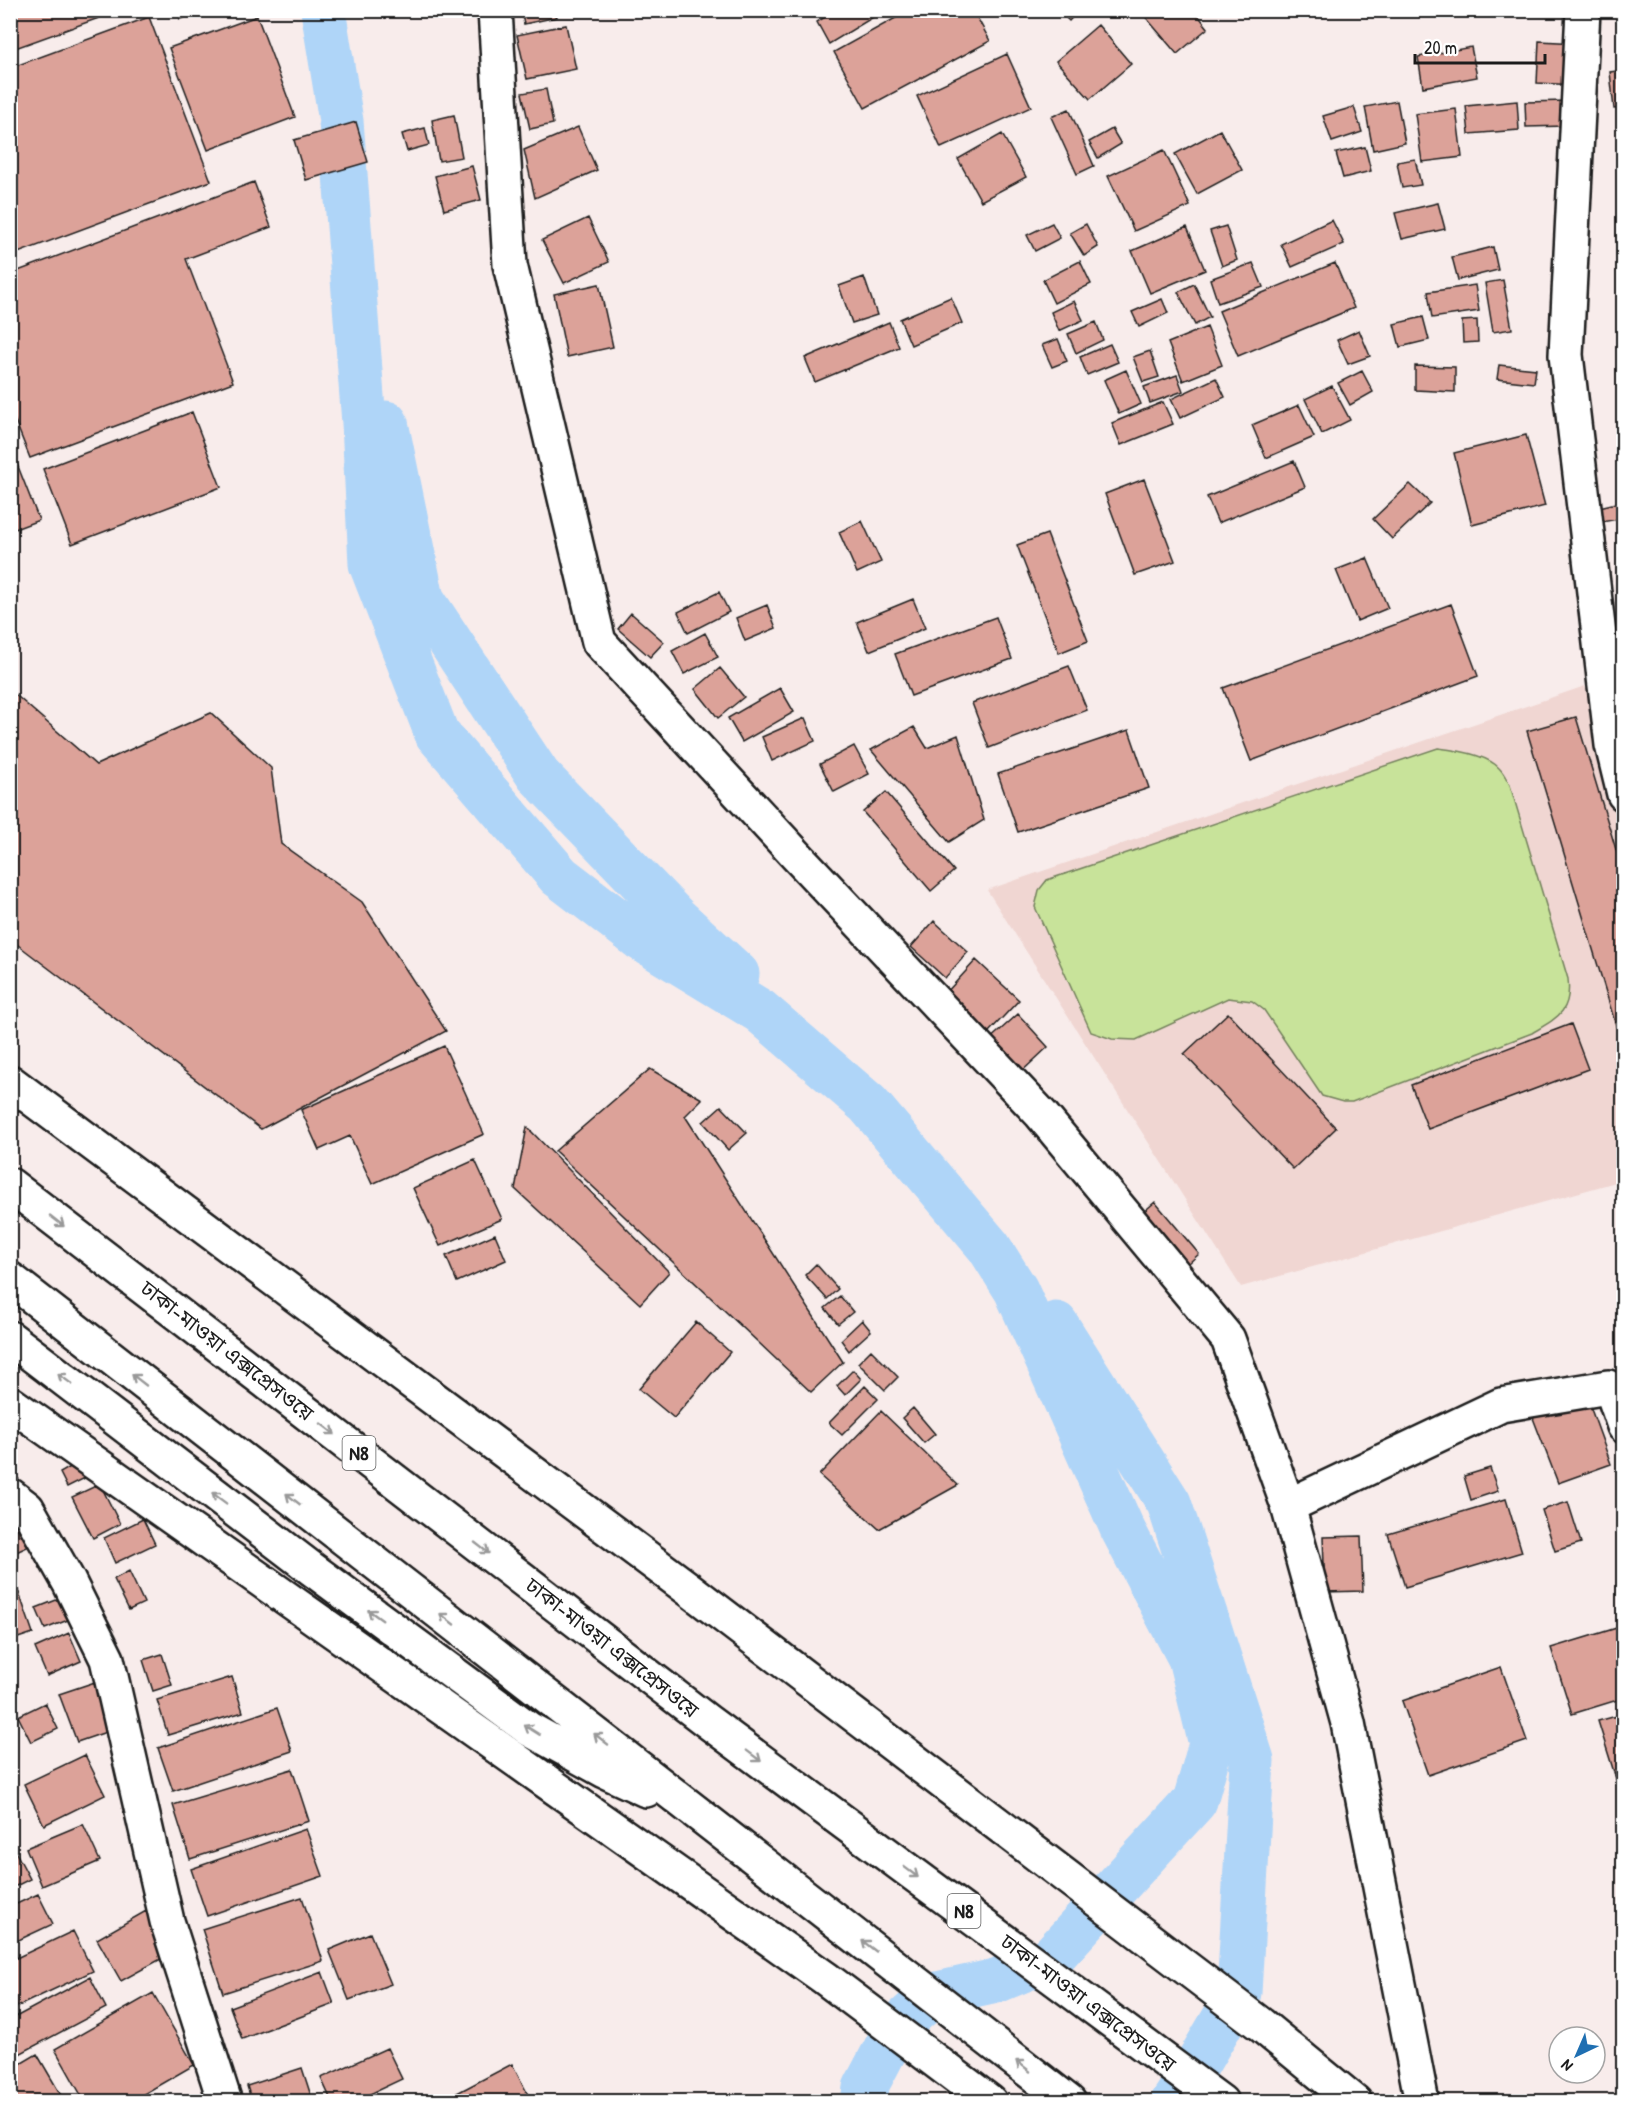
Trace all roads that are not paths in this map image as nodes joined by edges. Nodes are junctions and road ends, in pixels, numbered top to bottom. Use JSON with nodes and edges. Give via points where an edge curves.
{"nodes":[{"id":1,"x":495,"y":10,"type":"edge"},
{"id":2,"x":1583,"y":10,"type":"edge"},
{"id":3,"x":1623,"y":794,"type":"edge"},
{"id":4,"x":10,"y":1082,"type":"edge"},
{"id":5,"x":10,"y":1185,"type":"edge"},
{"id":6,"x":10,"y":1279,"type":"edge"},
{"id":7,"x":10,"y":1338,"type":"edge"},
{"id":8,"x":10,"y":1403,"type":"edge"},
{"id":9,"x":1623,"y":1426,"type":"edge"},
{"id":10,"x":10,"y":1496,"type":"edge"},
{"id":11,"x":1288,"y":1506,"type":"junction"},
{"id":12,"x":697,"y":1813,"type":"junction"},
{"id":13,"x":225,"y":2102,"type":"edge"},
{"id":14,"x":990,"y":2102,"type":"edge"},
{"id":15,"x":1069,"y":2102,"type":"edge"},
{"id":16,"x":1221,"y":2102,"type":"edge"},
{"id":17,"x":1355,"y":2102,"type":"edge"},
{"id":18,"x":1422,"y":2102,"type":"edge"}],
"edges":[{"from":1,"to":11,"type":"main road","via":[[510,265],[599,642],[1041,1114],[1228,1339]]},
{"from":2,"to":3,"type":"main road","via":[[1566,355],[1612,745]]},
{"from":4,"to":17,"type":"main road","via":[[690,1590],[1260,2024]]},
{"from":5,"to":16,"type":"main road","name":"ঢাকা-মাওয়া এক্সপ্রেসওয়ে","number":"N8","one_way":true,"via":[[707,1721]]},
{"from":12,"to":6,"type":"main road","one_way":true},
{"from":12,"to":7,"type":"main road","one_way":true,"via":[[605,1771],[529,1729]]},
{"from":8,"to":14,"type":"main road","via":[[825,1978]]},
{"from":9,"to":11,"type":"main road","via":[[1608,1387],[1502,1405]]},
{"from":10,"to":13,"type":"main road","via":[[27,1508],[107,1659],[167,1921]]},
{"from":11,"to":18,"type":"main road","via":[[1348,1724]]},
{"from":15,"to":12,"type":"main road","one_way":true}]}
